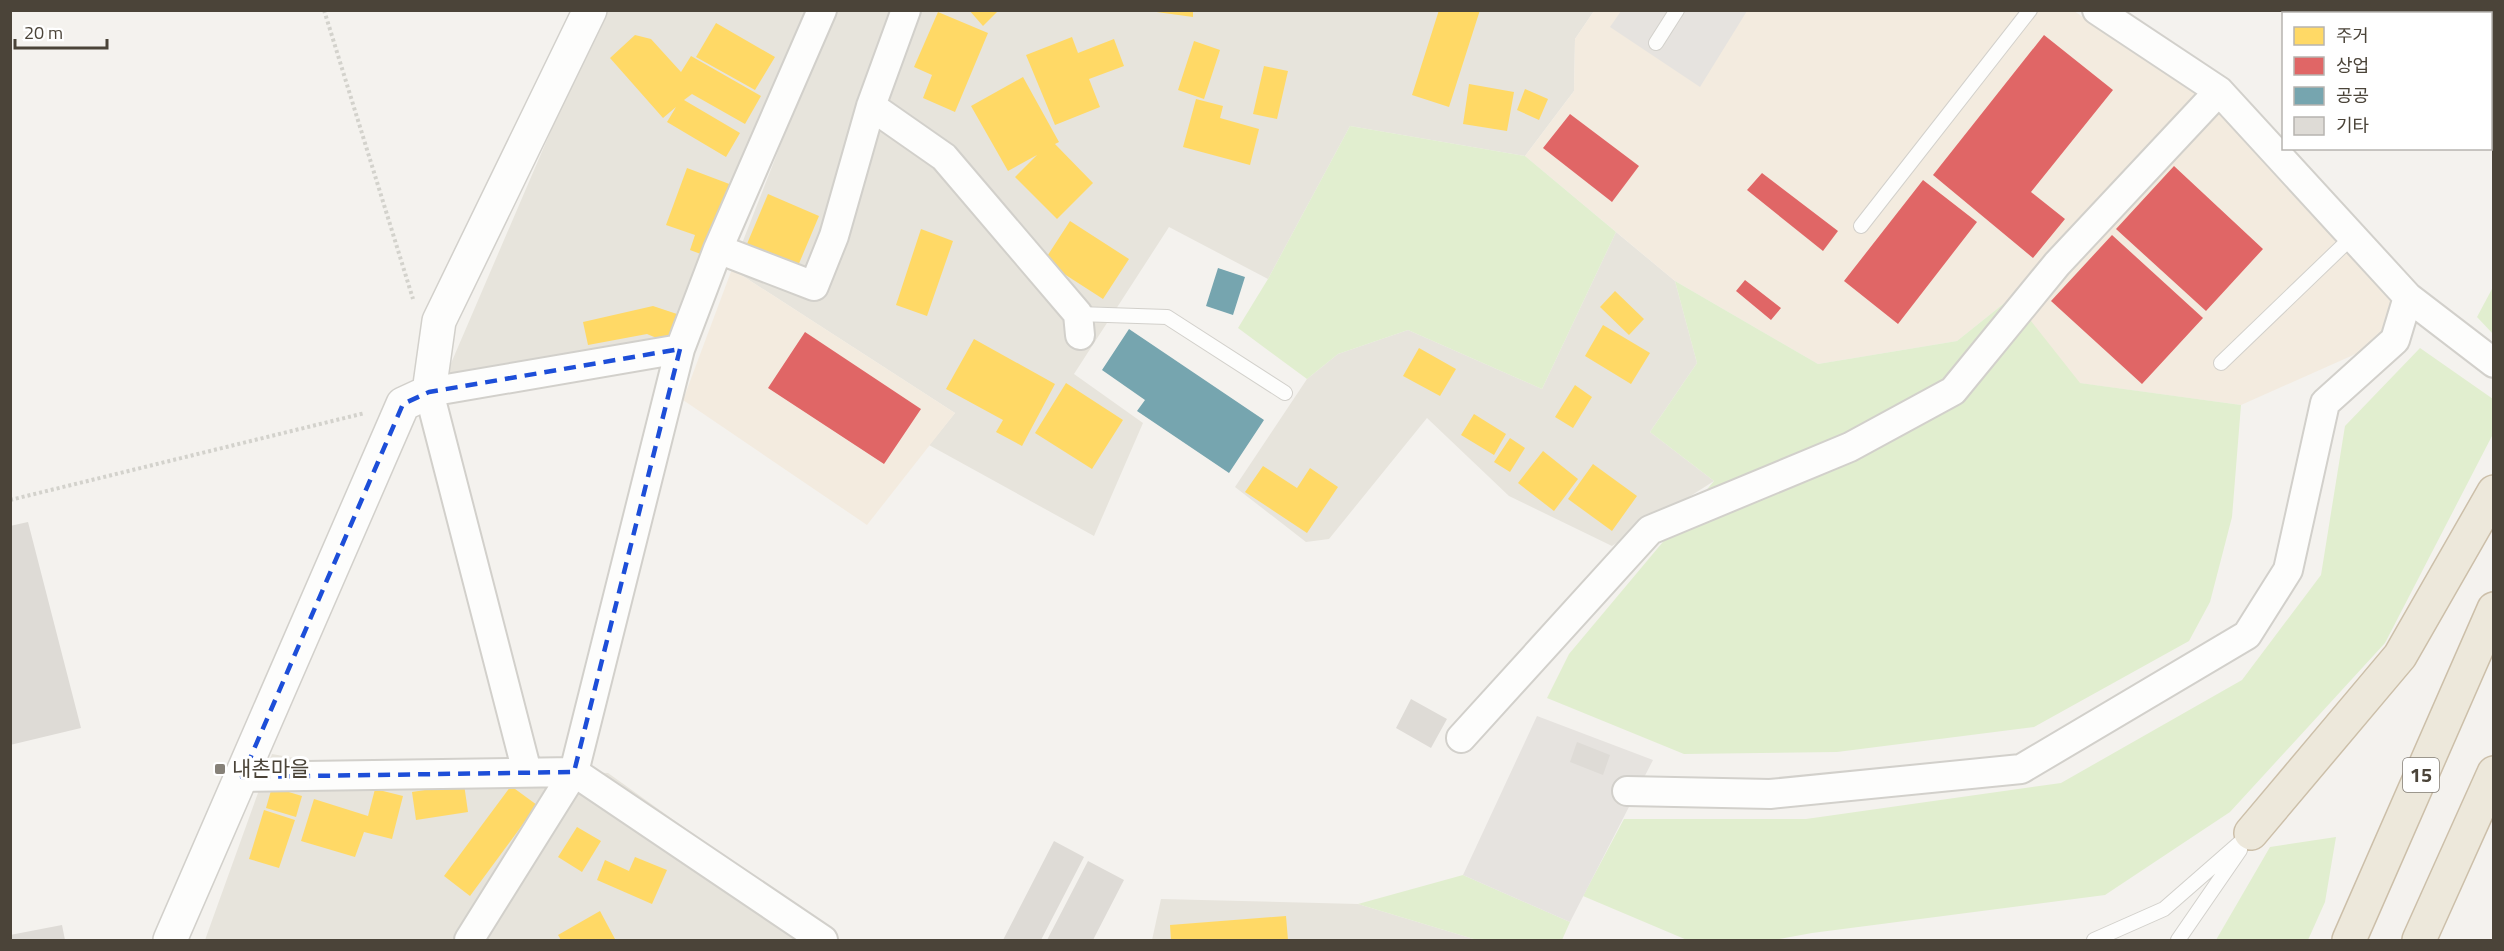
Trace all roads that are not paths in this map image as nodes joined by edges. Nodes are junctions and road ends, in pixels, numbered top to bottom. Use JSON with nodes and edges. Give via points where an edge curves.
{"nodes":[{"id":1,"x":590,"y":10,"type":"edge"},
{"id":2,"x":822,"y":10,"type":"edge"},
{"id":3,"x":906,"y":10,"type":"edge"},
{"id":4,"x":1677,"y":10,"type":"edge"},
{"id":5,"x":2030,"y":10,"type":"edge"},
{"id":6,"x":2097,"y":10,"type":"edge"},
{"id":7,"x":1656,"y":43,"type":"dead end"},
{"id":8,"x":2219,"y":91,"type":"junction"},
{"id":9,"x":871,"y":106,"type":"junction"},
{"id":10,"x":1861,"y":226,"type":"dead end"},
{"id":11,"x":2353,"y":236,"type":"junction"},
{"id":12,"x":718,"y":249,"type":"junction"},
{"id":13,"x":2408,"y":297,"type":"junction"},
{"id":14,"x":1079,"y":324,"type":"joint"},
{"id":15,"x":680,"y":349,"type":"junction"},
{"id":16,"x":2221,"y":363,"type":"dead end"},
{"id":17,"x":2493,"y":363,"type":"edge"},
{"id":18,"x":1285,"y":393,"type":"dead end"},
{"id":19,"x":416,"y":398,"type":"junction"},
{"id":20,"x":2493,"y":492,"type":"edge"},
{"id":21,"x":2493,"y":609,"type":"edge"},
{"id":22,"x":1461,"y":738,"type":"dead end"},
{"id":23,"x":526,"y":772,"type":"junction"},
{"id":24,"x":574,"y":772,"type":"junction"},
{"id":25,"x":2493,"y":773,"type":"edge"},
{"id":26,"x":242,"y":777,"type":"junction"},
{"id":27,"x":1628,"y":791,"type":"dead end"},
{"id":28,"x":2251,"y":833,"type":"junction"},
{"id":29,"x":170,"y":940,"type":"edge"},
{"id":30,"x":470,"y":940,"type":"edge"},
{"id":31,"x":823,"y":940,"type":"edge"},
{"id":32,"x":2094,"y":940,"type":"edge"},
{"id":33,"x":2178,"y":940,"type":"edge"},
{"id":34,"x":2349,"y":940,"type":"edge"},
{"id":35,"x":2419,"y":940,"type":"edge"}],
"edges":[{"from":1,"to":19,"type":"street","via":[[439,321]]},
{"from":2,"to":12,"type":"street"},
{"from":3,"to":9,"type":"street"},
{"from":4,"to":7,"type":"lane"},
{"from":5,"to":10,"type":"lane"},
{"from":6,"to":8,"type":"street"},
{"from":8,"to":11,"type":"street"},
{"from":8,"to":22,"type":"street","via":[[2057,264],[1953,391],[1850,447],[1650,530]]},
{"from":9,"to":12,"type":"street","via":[[834,236],[814,285]]},
{"from":9,"to":14,"type":"street","via":[[944,157]]},
{"from":11,"to":13,"type":"street"},
{"from":11,"to":16,"type":"lane"},
{"from":12,"to":15,"type":"street"},
{"from":13,"to":17,"type":"street"},
{"from":13,"to":27,"type":"street","via":[[2395,340],[2325,403],[2288,570],[2247,635],[2021,769],[1770,794]]},
{"from":14,"to":18,"type":"lane","via":[[1167,317]]},
{"from":15,"to":19,"type":"street"},
{"from":15,"to":24,"type":"street"},
{"from":19,"to":23,"type":"street"},
{"from":19,"to":26,"type":"street"},
{"from":20,"to":28,"type":"highway","via":[[2400,656]]},
{"from":21,"to":34,"type":"highway","number":"15"},
{"from":23,"to":24,"type":"street"},
{"from":23,"to":26,"type":"street"},
{"from":24,"to":30,"type":"street"},
{"from":24,"to":31,"type":"street"},
{"from":25,"to":35,"type":"highway"},
{"from":26,"to":29,"type":"street"},
{"from":28,"to":32,"type":"lane","via":[[2164,909]]},
{"from":28,"to":33,"type":"lane"}]}
